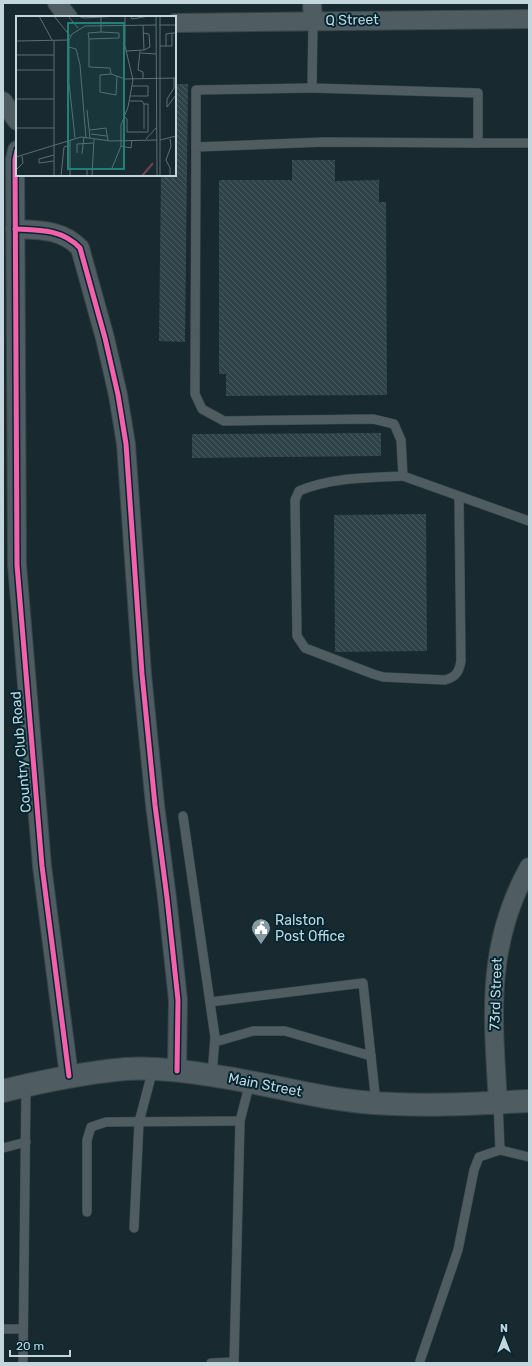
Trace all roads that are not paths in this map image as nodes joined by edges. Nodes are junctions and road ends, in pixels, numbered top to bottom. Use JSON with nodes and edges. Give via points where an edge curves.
{"nodes":[{"id":1,"x":57,"y":3,"type":"edge"},
{"id":2,"x":312,"y":3,"type":"edge"},
{"id":3,"x":67,"y":16,"type":"edge"},
{"id":4,"x":529,"y":19,"type":"edge"},
{"id":5,"x":313,"y":21,"type":"junction"},
{"id":6,"x":176,"y":23,"type":"edge"},
{"id":7,"x":312,"y":88,"type":"junction"},
{"id":8,"x":3,"y":101,"type":"edge"},
{"id":9,"x":16,"y":120,"type":"edge"},
{"id":10,"x":478,"y":143,"type":"junction"},
{"id":11,"x":529,"y":143,"type":"edge"},
{"id":12,"x":196,"y":147,"type":"junction"},
{"id":13,"x":12,"y":157,"type":"edge"},
{"id":14,"x":15,"y":229,"type":"junction"},
{"id":15,"x":403,"y":476,"type":"junction"},
{"id":16,"x":459,"y":497,"type":"junction"},
{"id":17,"x":529,"y":521,"type":"edge"},
{"id":18,"x":184,"y":816,"type":"dead end"},
{"id":19,"x":528,"y":869,"type":"edge"},
{"id":20,"x":210,"y":1002,"type":"junction"},
{"id":21,"x":215,"y":1042,"type":"junction"},
{"id":22,"x":371,"y":1056,"type":"junction"},
{"id":23,"x":153,"y":1069,"type":"junction"},
{"id":24,"x":177,"y":1071,"type":"junction"},
{"id":25,"x":212,"y":1075,"type":"junction"},
{"id":26,"x":69,"y":1076,"type":"junction"},
{"id":27,"x":250,"y":1082,"type":"junction"},
{"id":28,"x":26,"y":1085,"type":"junction"},
{"id":29,"x":3,"y":1091,"type":"edge"},
{"id":30,"x":529,"y":1101,"type":"edge"},
{"id":31,"x":376,"y":1103,"type":"junction"},
{"id":32,"x":498,"y":1103,"type":"junction"},
{"id":33,"x":240,"y":1121,"type":"junction"},
{"id":34,"x":139,"y":1122,"type":"junction"},
{"id":35,"x":26,"y":1142,"type":"junction"},
{"id":36,"x":3,"y":1148,"type":"edge"},
{"id":37,"x":500,"y":1150,"type":"junction"},
{"id":38,"x":529,"y":1157,"type":"edge"},
{"id":39,"x":87,"y":1212,"type":"dead end"},
{"id":40,"x":134,"y":1228,"type":"dead end"},
{"id":41,"x":23,"y":1328,"type":"junction"},
{"id":42,"x":3,"y":1329,"type":"edge"},
{"id":43,"x":420,"y":1361,"type":"dead end"},
{"id":44,"x":23,"y":1363,"type":"edge"},
{"id":45,"x":211,"y":1363,"type":"edge"},
{"id":46,"x":234,"y":1363,"type":"edge"}],
"edges":[{"from":1,"to":3,"type":"street"},
{"from":2,"to":5,"type":"street"},
{"from":4,"to":5,"type":"street","name":"Q Street"},
{"from":5,"to":6,"type":"street","name":"Q Street"},
{"from":5,"to":7,"type":"lane"},
{"from":7,"to":10,"type":"lane","via":[[478,93]]},
{"from":7,"to":12,"type":"lane","via":[[196,90]]},
{"from":8,"to":9,"type":"street"},
{"from":10,"to":11,"type":"lane"},
{"from":10,"to":12,"type":"lane","via":[[324,142]]},
{"from":12,"to":15,"type":"lane","via":[[195,394],[202,409],[224,421],[373,419],[394,424],[401,440]]},
{"from":13,"to":14,"type":"street","name":"Country Club Road"},
{"from":14,"to":24,"type":"street","via":[[59,234],[71,239],[80,248],[118,395],[126,444],[149,749],[178,1000]]},
{"from":14,"to":26,"type":"street","name":"Country Club Road","via":[[17,565],[42,866]]},
{"from":15,"to":16,"type":"lane"},
{"from":15,"to":16,"type":"lane","via":[[317,483],[299,491],[295,500],[297,636],[305,648],[383,677],[445,680],[454,678],[461,661]]},
{"from":16,"to":17,"type":"lane"},
{"from":18,"to":20,"type":"lane"},
{"from":19,"to":32,"type":"street","name":"73rd Street","via":[[520,882],[504,925],[495,974],[493,1005]]},
{"from":20,"to":21,"type":"lane"},
{"from":20,"to":22,"type":"lane","via":[[363,983]]},
{"from":21,"to":22,"type":"lane","via":[[253,1031],[285,1031]]},
{"from":21,"to":25,"type":"lane"},
{"from":22,"to":31,"type":"lane"},
{"from":23,"to":24,"type":"main road","name":"Main Street"},
{"from":23,"to":26,"type":"main road","name":"Main Street","via":[[126,1069]]},
{"from":23,"to":34,"type":"lane"},
{"from":24,"to":25,"type":"main road","name":"Main Street"},
{"from":25,"to":27,"type":"main road","name":"Main Street"},
{"from":26,"to":28,"type":"main road","name":"Main Street"},
{"from":27,"to":31,"type":"main road","name":"Main Street","via":[[321,1097]]},
{"from":27,"to":33,"type":"lane"},
{"from":28,"to":29,"type":"main road","name":"Main Street"},
{"from":28,"to":35,"type":"lane"},
{"from":30,"to":32,"type":"main road","name":"Main Street"},
{"from":31,"to":32,"type":"main road","name":"Main Street"},
{"from":32,"to":37,"type":"lane"},
{"from":33,"to":34,"type":"lane"},
{"from":33,"to":46,"type":"lane"},
{"from":34,"to":39,"type":"lane","via":[[106,1122],[91,1127],[87,1140]]},
{"from":34,"to":40,"type":"lane"},
{"from":35,"to":36,"type":"lane"},
{"from":35,"to":41,"type":"lane"},
{"from":37,"to":38,"type":"lane"},
{"from":37,"to":43,"type":"lane","via":[[479,1157],[474,1170],[458,1250]]},
{"from":41,"to":42,"type":"lane"},
{"from":41,"to":44,"type":"lane"},
{"from":45,"to":46,"type":"lane"}]}
